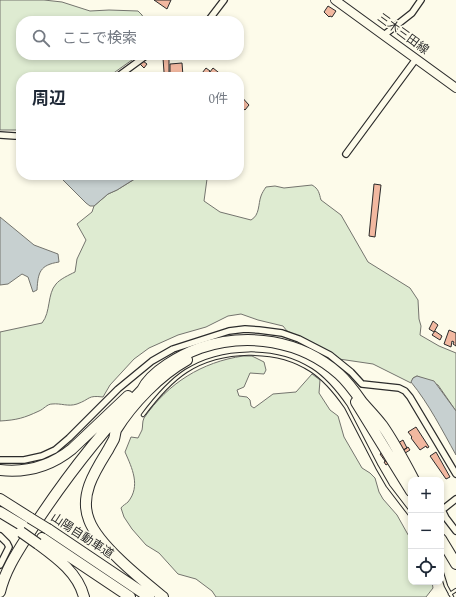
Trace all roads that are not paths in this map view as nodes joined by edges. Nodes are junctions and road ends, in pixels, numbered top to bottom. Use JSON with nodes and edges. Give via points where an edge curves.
{"nodes":[{"id":1,"x":224,"y":0,"type":"edge"},
{"id":2,"x":336,"y":0,"type":"edge"},
{"id":3,"x":421,"y":0,"type":"edge"},
{"id":4,"x":212,"y":16,"type":"edge"},
{"id":5,"x":384,"y":35,"type":"junction"},
{"id":6,"x":416,"y":59,"type":"junction"},
{"id":7,"x":140,"y":60,"type":"edge"},
{"id":8,"x":124,"y":72,"type":"edge"},
{"id":9,"x":456,"y":88,"type":"edge"},
{"id":10,"x":0,"y":135,"type":"edge"},
{"id":11,"x":16,"y":136,"type":"edge"},
{"id":12,"x":346,"y":154,"type":"dead end"},
{"id":13,"x":144,"y":384,"type":"junction"},
{"id":14,"x":143,"y":414,"type":"dead end"},
{"id":15,"x":115,"y":432,"type":"junction"},
{"id":16,"x":0,"y":460,"type":"edge"},
{"id":17,"x":0,"y":470,"type":"edge"},
{"id":18,"x":456,"y":474,"type":"edge"},
{"id":19,"x":412,"y":477,"type":"edge"},
{"id":20,"x":408,"y":485,"type":"edge"},
{"id":21,"x":0,"y":499,"type":"edge"},
{"id":22,"x":456,"y":499,"type":"edge"},
{"id":23,"x":0,"y":512,"type":"edge"},
{"id":24,"x":409,"y":513,"type":"edge"},
{"id":25,"x":0,"y":518,"type":"edge"},
{"id":26,"x":23,"y":530,"type":"junction"},
{"id":27,"x":456,"y":531,"type":"edge"},
{"id":28,"x":444,"y":534,"type":"edge"},
{"id":29,"x":0,"y":536,"type":"edge"},
{"id":30,"x":40,"y":541,"type":"junction"},
{"id":31,"x":444,"y":544,"type":"edge"},
{"id":32,"x":456,"y":554,"type":"edge"},
{"id":33,"x":456,"y":564,"type":"edge"},
{"id":34,"x":0,"y":565,"type":"edge"},
{"id":35,"x":444,"y":580,"type":"edge"},
{"id":36,"x":455,"y":591,"type":"edge"},
{"id":37,"x":0,"y":592,"type":"edge"},
{"id":38,"x":450,"y":594,"type":"junction"},
{"id":39,"x":5,"y":597,"type":"edge"},
{"id":40,"x":84,"y":597,"type":"edge"},
{"id":41,"x":130,"y":597,"type":"edge"},
{"id":42,"x":149,"y":597,"type":"edge"},
{"id":43,"x":163,"y":597,"type":"edge"},
{"id":44,"x":452,"y":597,"type":"edge"}],
"edges":[{"from":1,"to":4,"type":"street"},
{"from":2,"to":5,"type":"main road","name":"三木三田線"},
{"from":3,"to":5,"type":"street","via":[[412,12]]},
{"from":5,"to":6,"type":"main road","name":"三木三田線"},
{"from":6,"to":9,"type":"main road","name":"三木三田線"},
{"from":6,"to":12,"type":"street"},
{"from":7,"to":8,"type":"street"},
{"from":10,"to":11,"type":"street"},
{"from":13,"to":17,"type":"highway","via":[[138,386],[62,457],[29,470]]},
{"from":13,"to":19,"type":"highway","via":[[164,367],[203,347],[260,340],[300,350],[339,374],[354,390],[383,426]]},
{"from":13,"to":37,"type":"highway","via":[[142,390],[86,454],[40,516],[9,568]]},
{"from":14,"to":24,"type":"lane","via":[[182,374],[211,360],[234,354],[253,354],[275,356],[297,363],[317,374],[341,400],[388,486]]},
{"from":15,"to":20,"type":"highway","via":[[159,381],[190,359],[212,350],[236,346],[278,349],[312,362],[340,384],[358,405]]},
{"from":15,"to":39,"type":"highway","via":[[108,436],[90,457],[45,519],[16,566]]},
{"from":15,"to":43,"type":"highway","via":[[88,489],[88,516],[102,541]]},
{"from":16,"to":18,"type":"street","via":[[24,460],[55,450],[126,381],[163,354],[229,331],[251,329],[282,333],[303,340],[334,358],[363,384],[405,391]]},
{"from":21,"to":42,"type":"highway","name":"山陽自動車道","bridge":true},
{"from":22,"to":27,"type":"street","via":[[442,510]]},
{"from":23,"to":26,"type":"highway","name":"山陽自動車道"},
{"from":25,"to":26,"type":"highway"},
{"from":26,"to":30,"type":"highway","name":"山陽自動車道"},
{"from":28,"to":32,"type":"highway"},
{"from":29,"to":34,"type":"street","via":[[9,547]]},
{"from":30,"to":40,"type":"highway","via":[[69,570]]},
{"from":30,"to":41,"type":"highway","name":"山陽自動車道"},
{"from":31,"to":33,"type":"highway"},
{"from":35,"to":38,"type":"lane"},
{"from":36,"to":38,"type":"lane"},
{"from":38,"to":44,"type":"lane"}]}
